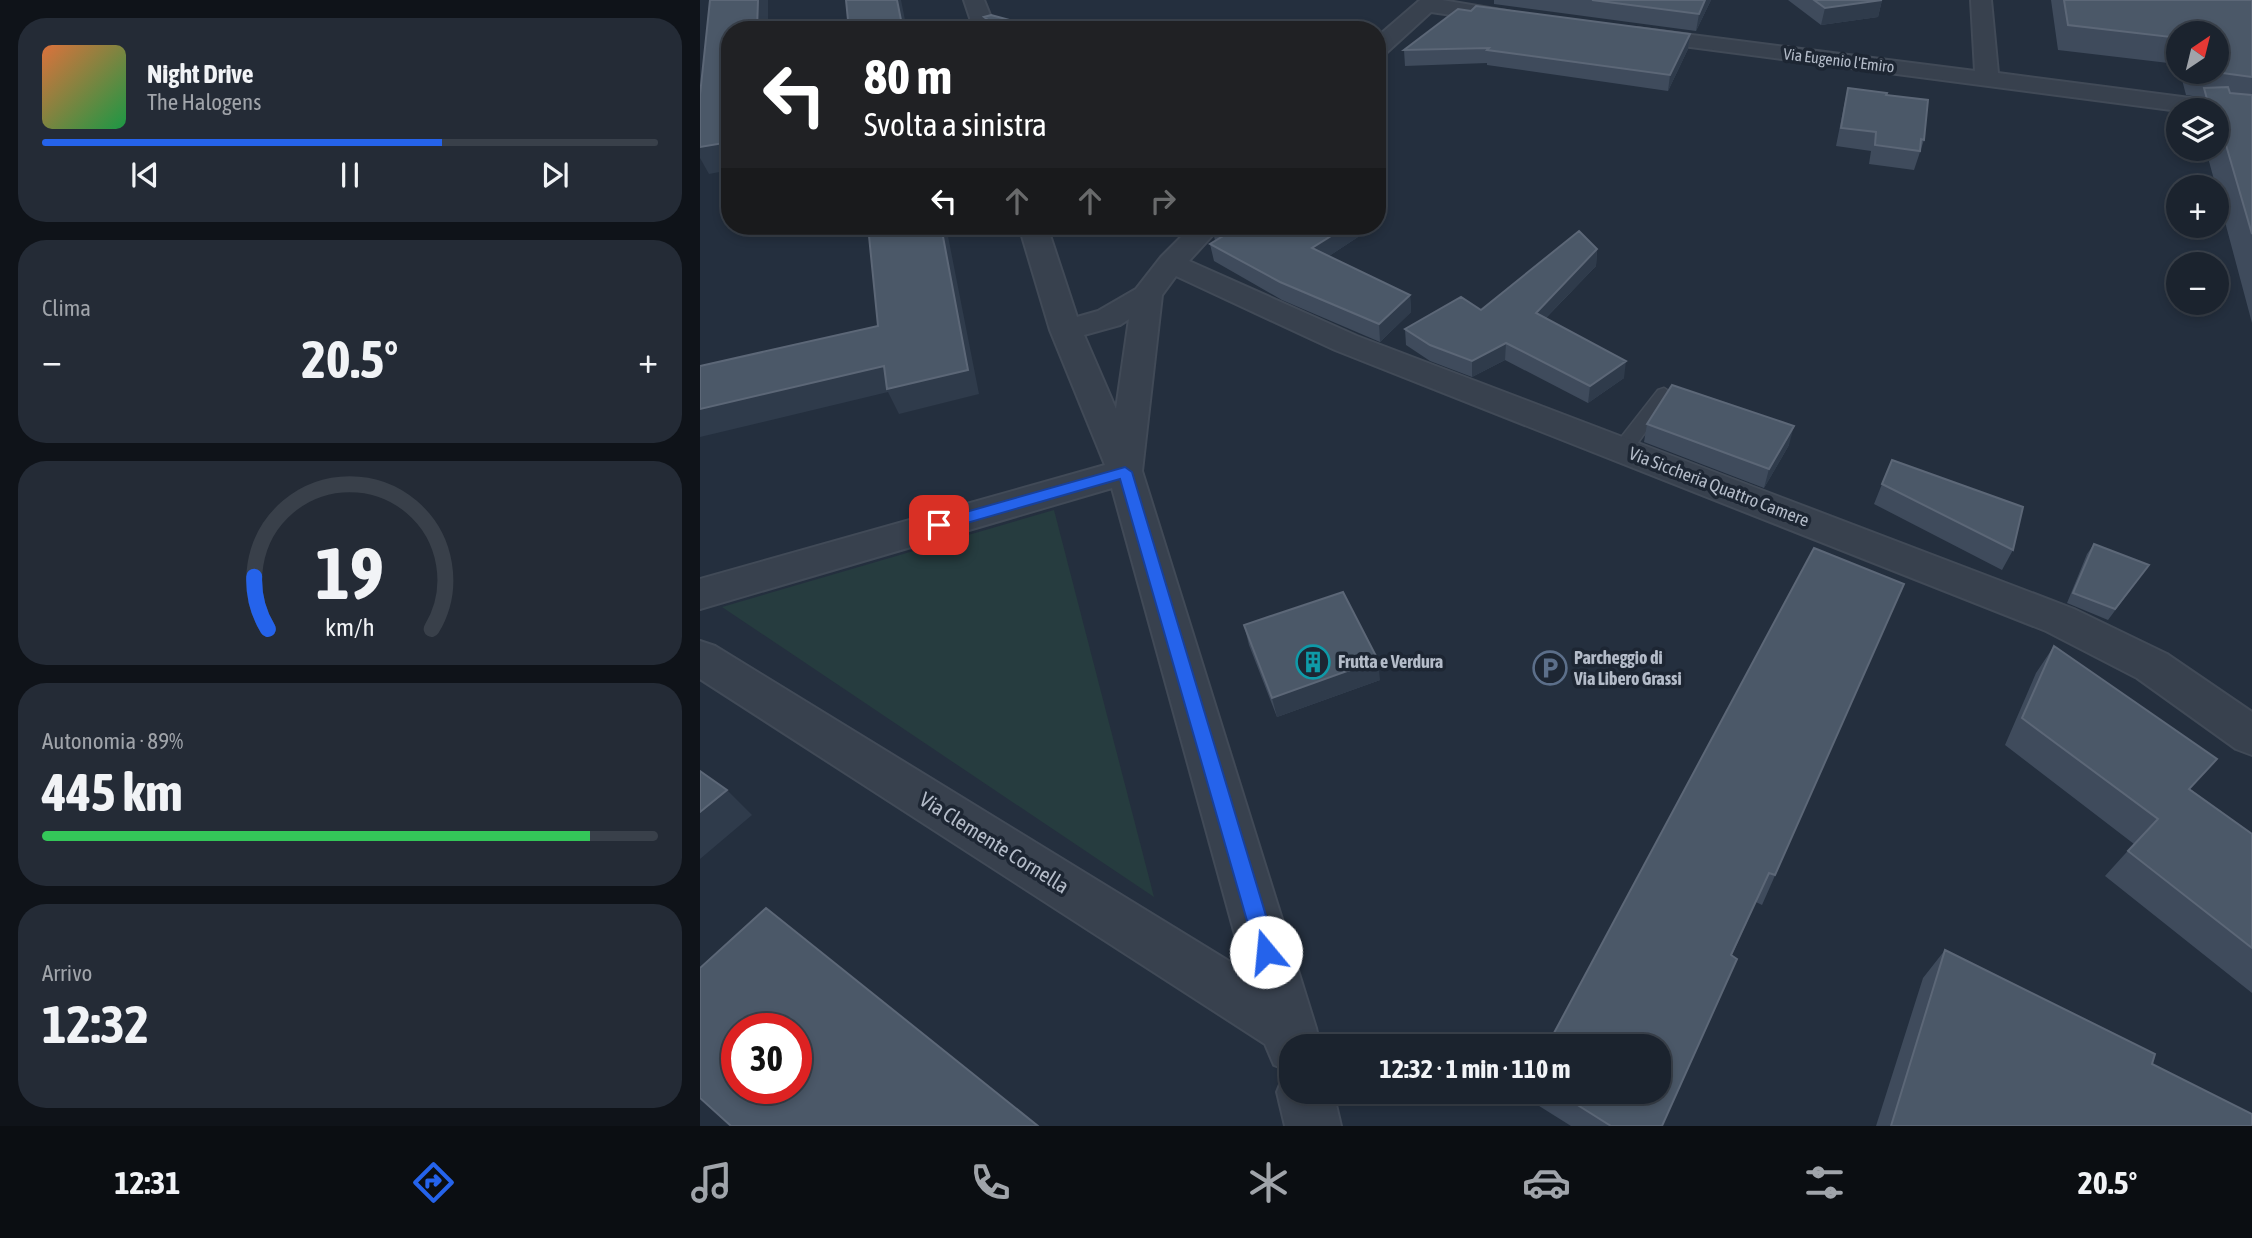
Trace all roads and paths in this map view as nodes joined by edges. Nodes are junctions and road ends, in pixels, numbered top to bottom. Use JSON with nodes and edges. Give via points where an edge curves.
{"nodes":[{"id":1,"x":974,"y":0,"type":"edge"},
{"id":2,"x":1980,"y":0,"type":"edge"},
{"id":3,"x":1429,"y":3,"type":"edge"},
{"id":4,"x":1532,"y":20,"type":"edge"},
{"id":5,"x":982,"y":21,"type":"edge"},
{"id":6,"x":1613,"y":31,"type":"edge"},
{"id":7,"x":1386,"y":40,"type":"edge"},
{"id":8,"x":1987,"y":79,"type":"junction"},
{"id":9,"x":2252,"y":113,"type":"edge"},
{"id":10,"x":1036,"y":235,"type":"edge"},
{"id":11,"x":1198,"y":235,"type":"edge"},
{"id":12,"x":1171,"y":263,"type":"junction"},
{"id":13,"x":1147,"y":295,"type":"junction"},
{"id":14,"x":1066,"y":330,"type":"junction"},
{"id":15,"x":1664,"y":394,"type":"edge"},
{"id":16,"x":1622,"y":450,"type":"junction"},
{"id":17,"x":1125,"y":472,"type":"junction"},
{"id":18,"x":700,"y":594,"type":"edge"},
{"id":19,"x":700,"y":658,"type":"edge"},
{"id":20,"x":2252,"y":736,"type":"edge"},
{"id":21,"x":1286,"y":1034,"type":"edge"},
{"id":22,"x":1290,"y":1034,"type":"edge"},
{"id":23,"x":1308,"y":1104,"type":"edge"},
{"id":24,"x":1313,"y":1126,"type":"edge"}],
"edges":[{"from":1,"to":5,"type":"street"},
{"from":2,"to":8,"type":"street"},
{"from":3,"to":4,"type":"street"},
{"from":3,"to":7,"type":"street"},
{"from":6,"to":8,"type":"street","name":"Via Eugenio l'Emiro"},
{"from":8,"to":9,"type":"street","name":"Via Eugenio l'Emiro"},
{"from":10,"to":14,"type":"street"},
{"from":11,"to":12,"type":"street"},
{"from":12,"to":13,"type":"street"},
{"from":12,"to":16,"type":"street","name":"Via Siccheria Quattro Camere","via":[[1346,343]]},
{"from":13,"to":14,"type":"street","via":[[1110,318]]},
{"from":13,"to":17,"type":"street"},
{"from":14,"to":17,"type":"street"},
{"from":15,"to":16,"type":"lane"},
{"from":16,"to":20,"type":"street","name":"Via Siccheria Quattro Camere","via":[[2060,620],[2152,666]]},
{"from":17,"to":18,"type":"street"},
{"from":17,"to":22,"type":"street"},
{"from":19,"to":21,"type":"street","name":"Via Clemente Cornella"},
{"from":23,"to":24,"type":"street"}]}
